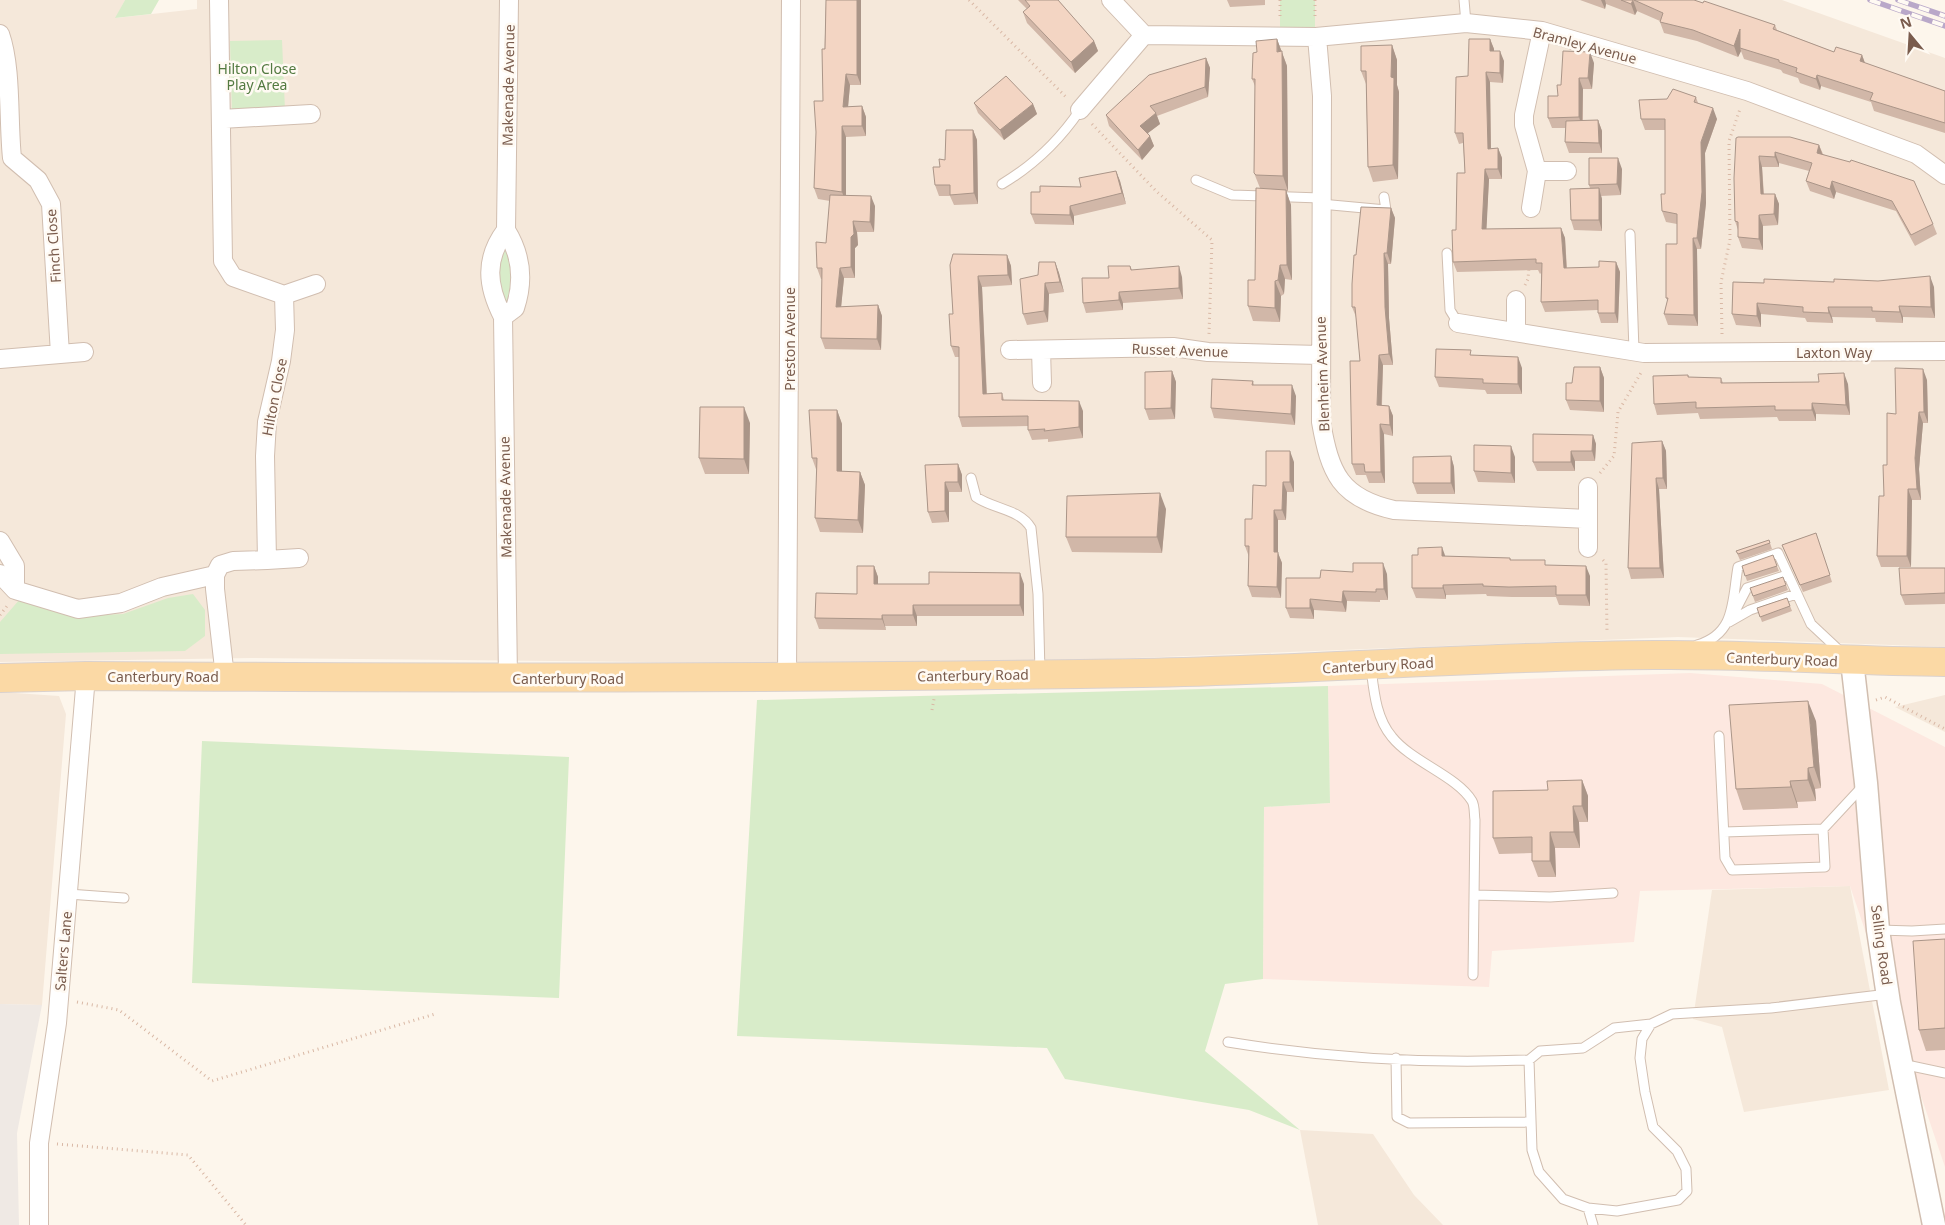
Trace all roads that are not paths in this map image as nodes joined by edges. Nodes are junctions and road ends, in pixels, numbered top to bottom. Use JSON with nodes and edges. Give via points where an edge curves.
{"nodes":[{"id":1,"x":219,"y":0,"type":"edge"},
{"id":2,"x":509,"y":0,"type":"edge"},
{"id":3,"x":791,"y":0,"type":"edge"},
{"id":4,"x":1111,"y":0,"type":"edge"},
{"id":5,"x":1464,"y":0,"type":"edge"},
{"id":6,"x":1466,"y":23,"type":"junction"},
{"id":7,"x":1542,"y":31,"type":"junction"},
{"id":8,"x":0,"y":34,"type":"edge"},
{"id":9,"x":1144,"y":35,"type":"junction"},
{"id":10,"x":1317,"y":37,"type":"junction"},
{"id":11,"x":1080,"y":110,"type":"joint"},
{"id":12,"x":311,"y":114,"type":"dead end"},
{"id":13,"x":220,"y":119,"type":"junction"},
{"id":14,"x":1537,"y":171,"type":"junction"},
{"id":15,"x":1567,"y":171,"type":"dead end"},
{"id":16,"x":1945,"y":174,"type":"edge"},
{"id":17,"x":1196,"y":180,"type":"dead end"},
{"id":18,"x":1002,"y":184,"type":"dead end"},
{"id":19,"x":1384,"y":197,"type":"dead end"},
{"id":20,"x":1320,"y":201,"type":"junction"},
{"id":21,"x":1530,"y":208,"type":"dead end"},
{"id":22,"x":506,"y":230,"type":"junction"},
{"id":23,"x":1630,"y":234,"type":"dead end"},
{"id":24,"x":1447,"y":253,"type":"dead end"},
{"id":25,"x":316,"y":284,"type":"dead end"},
{"id":26,"x":284,"y":295,"type":"junction"},
{"id":27,"x":1516,"y":300,"type":"road end"},
{"id":28,"x":503,"y":317,"type":"junction"},
{"id":29,"x":1458,"y":323,"type":"joint"},
{"id":30,"x":1516,"y":332,"type":"junction"},
{"id":31,"x":1010,"y":350,"type":"dead end"},
{"id":32,"x":1041,"y":350,"type":"junction"},
{"id":33,"x":1945,"y":351,"type":"edge"},
{"id":34,"x":84,"y":352,"type":"dead end"},
{"id":35,"x":1639,"y":352,"type":"junction"},
{"id":36,"x":60,"y":354,"type":"junction"},
{"id":37,"x":1320,"y":355,"type":"junction"},
{"id":38,"x":0,"y":359,"type":"edge"},
{"id":39,"x":1042,"y":383,"type":"dead end"},
{"id":40,"x":971,"y":478,"type":"dead end"},
{"id":41,"x":1588,"y":487,"type":"road end"},
{"id":42,"x":1588,"y":520,"type":"junction"},
{"id":43,"x":0,"y":541,"type":"edge"},
{"id":44,"x":1588,"y":548,"type":"road end"},
{"id":45,"x":299,"y":558,"type":"dead end"},
{"id":46,"x":266,"y":560,"type":"junction"},
{"id":47,"x":0,"y":574,"type":"edge"},
{"id":48,"x":215,"y":575,"type":"junction"},
{"id":49,"x":1788,"y":575,"type":"junction"},
{"id":50,"x":15,"y":590,"type":"junction"},
{"id":51,"x":1796,"y":594,"type":"junction"},
{"id":52,"x":1729,"y":622,"type":"junction"},
{"id":53,"x":1662,"y":655,"type":"junction"},
{"id":54,"x":1852,"y":661,"type":"junction"},
{"id":55,"x":1945,"y":662,"type":"edge"},
{"id":56,"x":1370,"y":666,"type":"junction"},
{"id":57,"x":1040,"y":674,"type":"junction"},
{"id":58,"x":86,"y":676,"type":"junction"},
{"id":59,"x":225,"y":677,"type":"junction"},
{"id":60,"x":0,"y":678,"type":"edge"},
{"id":61,"x":508,"y":678,"type":"junction"},
{"id":62,"x":787,"y":678,"type":"junction"},
{"id":63,"x":1719,"y":736,"type":"dead end"},
{"id":64,"x":1866,"y":783,"type":"junction"},
{"id":65,"x":1823,"y":829,"type":"junction"},
{"id":66,"x":1724,"y":832,"type":"junction"},
{"id":67,"x":1613,"y":892,"type":"dead end"},
{"id":68,"x":68,"y":894,"type":"junction"},
{"id":69,"x":1474,"y":895,"type":"junction"},
{"id":70,"x":124,"y":898,"type":"dead end"},
{"id":71,"x":1945,"y":929,"type":"edge"},
{"id":72,"x":1878,"y":930,"type":"junction"},
{"id":73,"x":1473,"y":975,"type":"dead end"},
{"id":74,"x":1888,"y":994,"type":"junction"},
{"id":75,"x":1651,"y":1024,"type":"junction"},
{"id":76,"x":1228,"y":1042,"type":"dead end"},
{"id":77,"x":1396,"y":1058,"type":"junction"},
{"id":78,"x":1529,"y":1060,"type":"junction"},
{"id":79,"x":1902,"y":1064,"type":"junction"},
{"id":80,"x":1945,"y":1073,"type":"edge"},
{"id":81,"x":1531,"y":1122,"type":"junction"},
{"id":82,"x":1588,"y":1208,"type":"junction"},
{"id":83,"x":39,"y":1225,"type":"edge"},
{"id":84,"x":1593,"y":1225,"type":"edge"},
{"id":85,"x":1934,"y":1225,"type":"edge"}],
"edges":[{"from":1,"to":13,"type":"street"},
{"from":2,"to":22,"type":"street","name":"Makenade Avenue"},
{"from":3,"to":62,"type":"street","name":"Preston Avenue"},
{"from":4,"to":9,"type":"street"},
{"from":5,"to":6,"type":"lane"},
{"from":6,"to":7,"type":"street","name":"Bramley Avenue"},
{"from":6,"to":10,"type":"street","name":"Bramley Avenue"},
{"from":7,"to":14,"type":"street","via":[[1524,120]]},
{"from":7,"to":16,"type":"street","name":"Bramley Avenue","via":[[1747,91],[1916,154]]},
{"from":8,"to":36,"type":"street","name":"Finch Close","via":[[7,76],[12,158],[38,180],[51,204]]},
{"from":9,"to":10,"type":"street","name":"Bramley Avenue"},
{"from":9,"to":11,"type":"street"},
{"from":10,"to":20,"type":"street","name":"Blenheim Avenue","via":[[1322,96]]},
{"from":11,"to":18,"type":"lane","via":[[1057,141],[1033,163]]},
{"from":12,"to":13,"type":"street"},
{"from":13,"to":26,"type":"street","via":[[223,261],[233,277]]},
{"from":14,"to":15,"type":"street"},
{"from":14,"to":21,"type":"street"},
{"from":17,"to":20,"type":"lane","via":[[1232,195]]},
{"from":19,"to":20,"type":"lane","via":[[1386,210]]},
{"from":20,"to":37,"type":"street","name":"Blenheim Avenue"},
{"from":22,"to":28,"type":"street","name":"Makenade Avenue","via":[[495,248],[490,283],[494,301]]},
{"from":22,"to":28,"type":"street","name":"Makenade Avenue","via":[[514,243],[520,277],[515,308]]},
{"from":23,"to":35,"type":"lane"},
{"from":24,"to":29,"type":"lane","via":[[1450,310]]},
{"from":25,"to":26,"type":"street"},
{"from":26,"to":46,"type":"street","name":"Hilton Close","via":[[286,330],[282,361],[266,422]]},
{"from":27,"to":30,"type":"street"},
{"from":28,"to":61,"type":"street","name":"Makenade Avenue"},
{"from":29,"to":30,"type":"street","name":"Laxton Way"},
{"from":30,"to":35,"type":"street","name":"Laxton Way"},
{"from":31,"to":32,"type":"street","name":"Russet Avenue"},
{"from":32,"to":37,"type":"street","name":"Russet Avenue","via":[[1174,347],[1208,352]]},
{"from":32,"to":39,"type":"street"},
{"from":33,"to":35,"type":"street","name":"Laxton Way"},
{"from":34,"to":36,"type":"street"},
{"from":36,"to":38,"type":"street"},
{"from":37,"to":42,"type":"street","name":"Blenheim Avenue","via":[[1321,422],[1326,451],[1333,472],[1352,494],[1370,505],[1394,510]]},
{"from":40,"to":57,"type":"lane","via":[[976,497],[993,507],[1010,511],[1031,528],[1038,594]]},
{"from":41,"to":42,"type":"street"},
{"from":42,"to":44,"type":"street"},
{"from":43,"to":50,"type":"street","via":[[15,566]]},
{"from":45,"to":46,"type":"street"},
{"from":46,"to":48,"type":"street","via":[[233,561],[220,566]]},
{"from":47,"to":50,"type":"street"},
{"from":48,"to":50,"type":"street","via":[[162,586],[121,603],[78,609]]},
{"from":48,"to":59,"type":"street"},
{"from":49,"to":51,"type":"lane"},
{"from":49,"to":52,"type":"lane","via":[[1747,588]]},
{"from":49,"to":52,"type":"lane","via":[[1778,553],[1738,567]]},
{"from":51,"to":52,"type":"lane","via":[[1750,610]]},
{"from":51,"to":54,"type":"lane","via":[[1814,629]]},
{"from":52,"to":53,"type":"lane","via":[[1724,630],[1706,642]]},
{"from":53,"to":54,"type":"main road","name":"Canterbury Road"},
{"from":53,"to":56,"type":"main road","name":"Canterbury Road"},
{"from":54,"to":55,"type":"main road","name":"Canterbury Road"},
{"from":54,"to":64,"type":"street","name":"Selling Road"},
{"from":56,"to":57,"type":"main road","name":"Canterbury Road"},
{"from":56,"to":69,"type":"lane","via":[[1376,705],[1391,737],[1419,762],[1456,785],[1473,802]]},
{"from":57,"to":62,"type":"main road","name":"Canterbury Road"},
{"from":58,"to":59,"type":"main road","name":"Canterbury Road"},
{"from":58,"to":60,"type":"main road","name":"Canterbury Road"},
{"from":58,"to":68,"type":"street","name":"Salters Lane"},
{"from":59,"to":61,"type":"main road","name":"Canterbury Road"},
{"from":61,"to":62,"type":"main road","name":"Canterbury Road"},
{"from":63,"to":66,"type":"lane"},
{"from":64,"to":65,"type":"lane"},
{"from":64,"to":72,"type":"street","name":"Selling Road"},
{"from":65,"to":66,"type":"lane"},
{"from":65,"to":66,"type":"lane","via":[[1824,867],[1806,868],[1732,870],[1725,858]]},
{"from":67,"to":69,"type":"lane","via":[[1550,897]]},
{"from":68,"to":70,"type":"lane"},
{"from":68,"to":83,"type":"street","name":"Salters Lane","via":[[59,1002],[39,1142]]},
{"from":69,"to":73,"type":"lane"},
{"from":71,"to":72,"type":"lane"},
{"from":72,"to":74,"type":"street","name":"Selling Road"},
{"from":74,"to":75,"type":"lane","via":[[1771,1008],[1672,1014]]},
{"from":74,"to":79,"type":"street","name":"Selling Road"},
{"from":75,"to":78,"type":"lane","via":[[1614,1028],[1583,1048],[1540,1051]]},
{"from":75,"to":82,"type":"lane","via":[[1642,1039],[1640,1058],[1645,1092],[1653,1127],[1677,1151],[1686,1169],[1687,1191],[1678,1200],[1625,1210]]},
{"from":76,"to":77,"type":"lane","via":[[1273,1049]]},
{"from":77,"to":78,"type":"lane"},
{"from":77,"to":81,"type":"lane","via":[[1397,1117],[1409,1123]]},
{"from":78,"to":81,"type":"lane"},
{"from":79,"to":80,"type":"lane"},
{"from":79,"to":85,"type":"street","name":"Selling Road"},
{"from":81,"to":82,"type":"lane","via":[[1532,1150],[1540,1172],[1563,1199]]},
{"from":82,"to":84,"type":"lane"}]}
